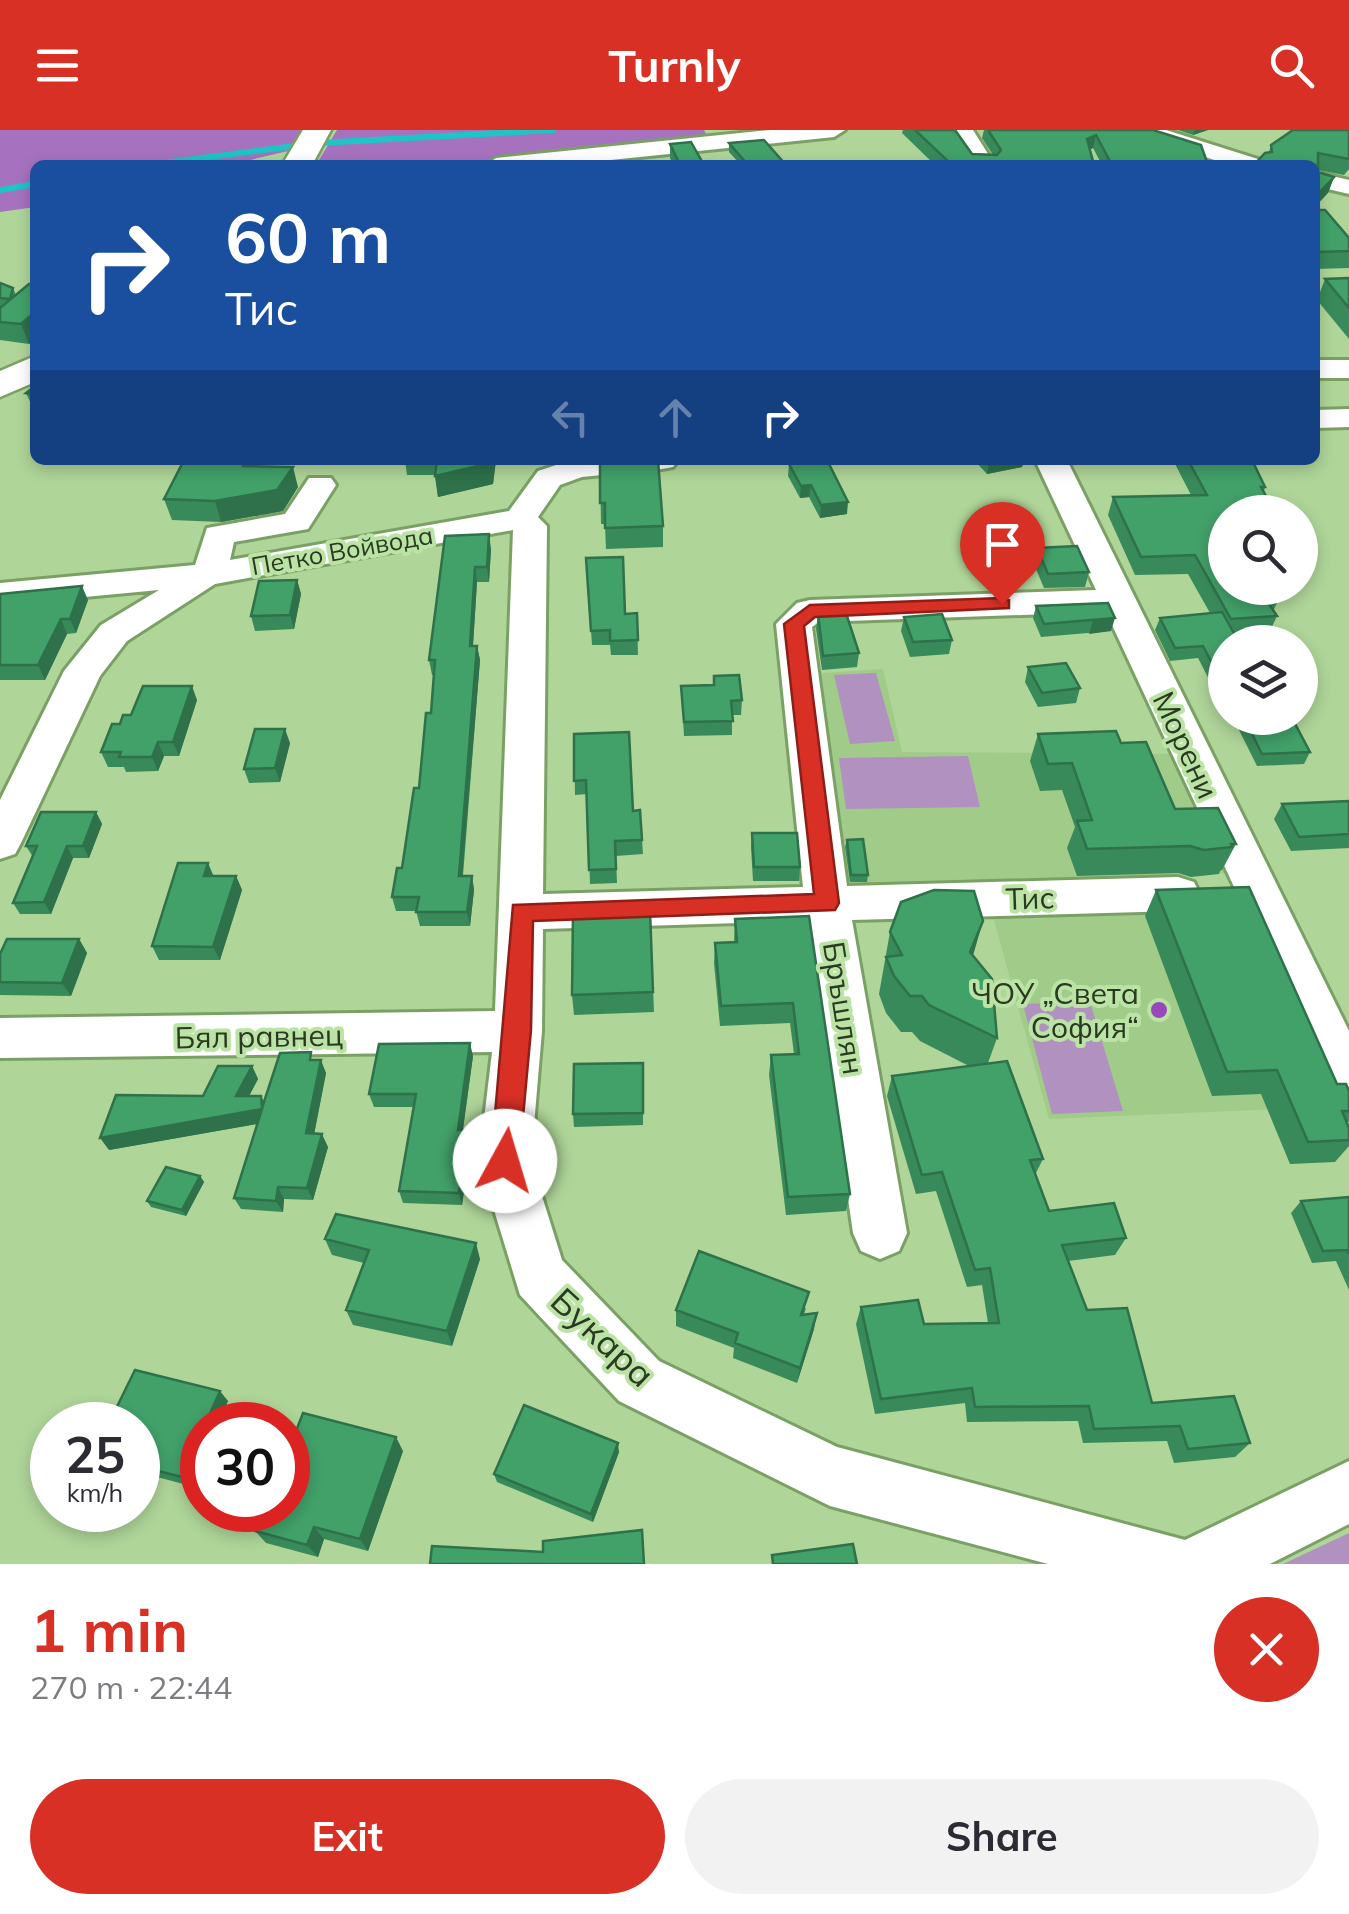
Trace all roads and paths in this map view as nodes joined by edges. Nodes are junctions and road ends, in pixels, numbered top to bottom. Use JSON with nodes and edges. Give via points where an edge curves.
{"nodes":[{"id":1,"x":317,"y":130,"type":"edge"},
{"id":2,"x":834,"y":130,"type":"edge"},
{"id":3,"x":962,"y":130,"type":"edge"},
{"id":4,"x":1144,"y":130,"type":"edge"},
{"id":5,"x":717,"y":136,"type":"edge"},
{"id":6,"x":300,"y":160,"type":"edge"},
{"id":7,"x":570,"y":160,"type":"edge"},
{"id":8,"x":731,"y":160,"type":"edge"},
{"id":9,"x":981,"y":160,"type":"edge"},
{"id":10,"x":1229,"y":160,"type":"edge"},
{"id":11,"x":1320,"y":180,"type":"edge"},
{"id":12,"x":1349,"y":186,"type":"edge"},
{"id":13,"x":1320,"y":367,"type":"edge"},
{"id":14,"x":1349,"y":369,"type":"edge"},
{"id":15,"x":30,"y":370,"type":"edge"},
{"id":16,"x":0,"y":386,"type":"edge"},
{"id":17,"x":1349,"y":418,"type":"edge"},
{"id":18,"x":1320,"y":419,"type":"edge"},
{"id":19,"x":609,"y":465,"type":"edge"},
{"id":20,"x":1054,"y":465,"type":"edge"},
{"id":21,"x":320,"y":486,"type":"dead end"},
{"id":22,"x":520,"y":519,"type":"junction"},
{"id":23,"x":210,"y":574,"type":"junction"},
{"id":24,"x":0,"y":594,"type":"edge"},
{"id":25,"x":1118,"y":600,"type":"junction"},
{"id":26,"x":0,"y":843,"type":"edge"},
{"id":27,"x":1256,"y":892,"type":"junction"},
{"id":28,"x":827,"y":903,"type":"junction"},
{"id":29,"x":521,"y":912,"type":"junction"},
{"id":30,"x":518,"y":1030,"type":"junction"},
{"id":31,"x":0,"y":1038,"type":"edge"},
{"id":32,"x":1349,"y":1082,"type":"edge"},
{"id":33,"x":880,"y":1233,"type":"dead end"},
{"id":34,"x":1349,"y":1492,"type":"edge"},
{"id":35,"x":1168,"y":1564,"type":"edge"},
{"id":36,"x":1203,"y":1564,"type":"edge"}],
"edges":[{"from":1,"to":6,"type":"main road"},
{"from":2,"to":5,"type":"street"},
{"from":3,"to":9,"type":"street"},
{"from":4,"to":10,"type":"street"},
{"from":5,"to":7,"type":"street"},
{"from":5,"to":8,"type":"street"},
{"from":11,"to":12,"type":"street"},
{"from":13,"to":14,"type":"street"},
{"from":15,"to":16,"type":"main road"},
{"from":17,"to":18,"type":"street"},
{"from":19,"to":22,"type":"street","via":[[550,478]]},
{"from":20,"to":25,"type":"street","name":"Морени"},
{"from":21,"to":23,"type":"street","via":[[296,522],[219,535]]},
{"from":22,"to":23,"type":"street","name":"Петко Войвода"},
{"from":22,"to":29,"type":"street","name":"Букара","via":[[530,526]]},
{"from":23,"to":24,"type":"street","name":"Петко Войвода"},
{"from":23,"to":26,"type":"street","via":[[114,633],[83,671]]},
{"from":25,"to":27,"type":"street","name":"Морени"},
{"from":25,"to":28,"type":"street","name":"Бръшлян","via":[[810,611],[794,624]]},
{"from":27,"to":28,"type":"street","name":"Тис"},
{"from":27,"to":32,"type":"street","name":"Морени"},
{"from":28,"to":29,"type":"street","name":"Тис"},
{"from":28,"to":33,"type":"street","name":"Бръшлян"},
{"from":29,"to":30,"type":"street","name":"Букара"},
{"from":30,"to":31,"type":"street","name":"Бял равнец"},
{"from":30,"to":35,"type":"street","name":"Букара","via":[[505,1161],[539,1276],[638,1380],[830,1476]]},
{"from":34,"to":36,"type":"street"}]}
